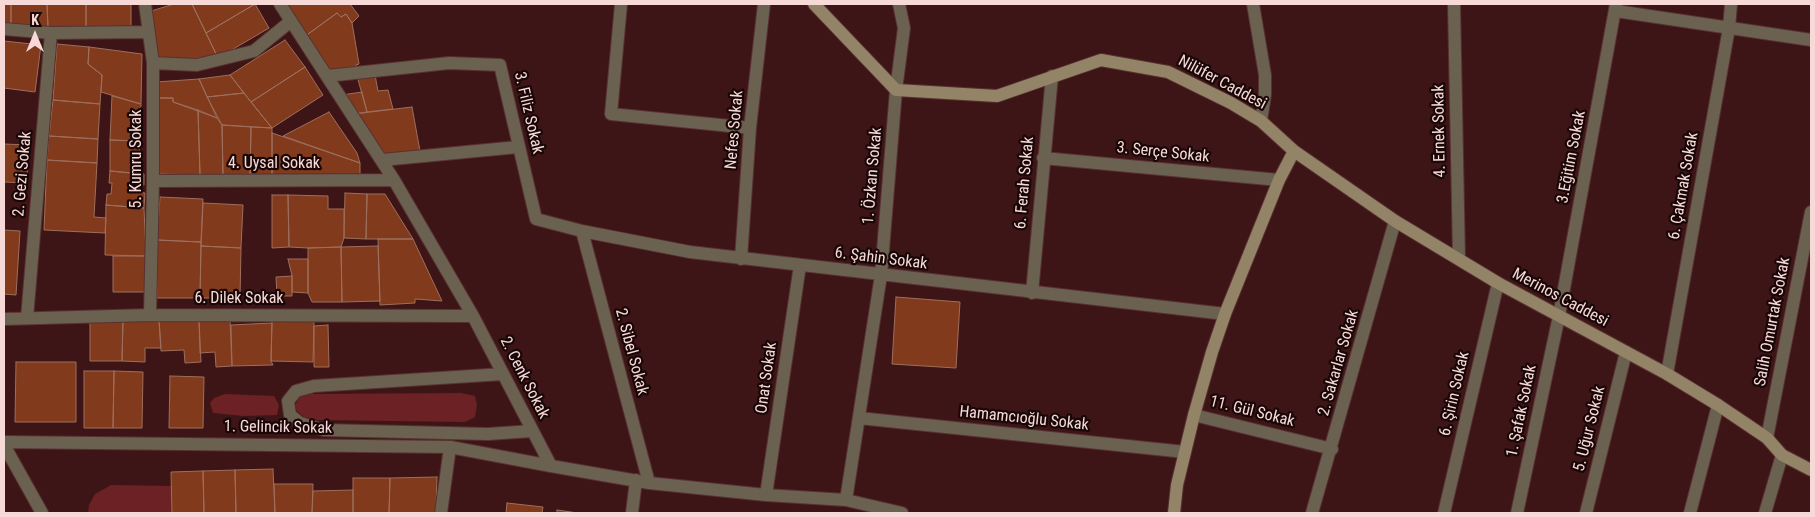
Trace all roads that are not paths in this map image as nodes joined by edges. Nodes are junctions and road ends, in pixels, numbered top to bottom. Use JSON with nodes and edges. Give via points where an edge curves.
{"nodes":[{"id":1,"x":145,"y":4,"type":"edge"},
{"id":2,"x":280,"y":4,"type":"edge"},
{"id":3,"x":621,"y":4,"type":"edge"},
{"id":4,"x":764,"y":4,"type":"edge"},
{"id":5,"x":814,"y":4,"type":"edge"},
{"id":6,"x":899,"y":4,"type":"edge"},
{"id":7,"x":1253,"y":4,"type":"edge"},
{"id":8,"x":1454,"y":4,"type":"edge"},
{"id":9,"x":1731,"y":4,"type":"edge"},
{"id":10,"x":1616,"y":8,"type":"edge"},
{"id":11,"x":291,"y":20,"type":"junction"},
{"id":12,"x":1729,"y":28,"type":"junction"},
{"id":13,"x":4,"y":29,"type":"edge"},
{"id":14,"x":149,"y":32,"type":"junction"},
{"id":15,"x":51,"y":33,"type":"junction"},
{"id":16,"x":1811,"y":40,"type":"edge"},
{"id":17,"x":153,"y":63,"type":"junction"},
{"id":18,"x":327,"y":76,"type":"junction"},
{"id":19,"x":1052,"y":76,"type":"junction"},
{"id":20,"x":896,"y":90,"type":"junction"},
{"id":21,"x":1261,"y":121,"type":"junction"},
{"id":22,"x":750,"y":128,"type":"junction"},
{"id":23,"x":518,"y":147,"type":"junction"},
{"id":24,"x":1294,"y":151,"type":"junction"},
{"id":25,"x":1044,"y":158,"type":"junction"},
{"id":26,"x":382,"y":160,"type":"junction"},
{"id":27,"x":394,"y":180,"type":"junction"},
{"id":28,"x":1279,"y":180,"type":"junction"},
{"id":29,"x":154,"y":181,"type":"junction"},
{"id":30,"x":1811,"y":212,"type":"edge"},
{"id":31,"x":536,"y":219,"type":"joint"},
{"id":32,"x":1395,"y":221,"type":"junction"},
{"id":33,"x":582,"y":231,"type":"junction"},
{"id":34,"x":741,"y":258,"type":"junction"},
{"id":35,"x":1459,"y":258,"type":"junction"},
{"id":36,"x":800,"y":266,"type":"junction"},
{"id":37,"x":881,"y":275,"type":"junction"},
{"id":38,"x":1498,"y":283,"type":"junction"},
{"id":39,"x":1032,"y":293,"type":"junction"},
{"id":40,"x":1225,"y":314,"type":"junction"},
{"id":41,"x":150,"y":315,"type":"junction"},
{"id":42,"x":473,"y":316,"type":"junction"},
{"id":43,"x":1559,"y":316,"type":"junction"},
{"id":44,"x":28,"y":318,"type":"junction"},
{"id":45,"x":4,"y":319,"type":"edge"},
{"id":46,"x":1626,"y":352,"type":"junction"},
{"id":47,"x":503,"y":374,"type":"junction"},
{"id":48,"x":1668,"y":374,"type":"junction"},
{"id":49,"x":1718,"y":404,"type":"junction"},
{"id":50,"x":1194,"y":414,"type":"junction"},
{"id":51,"x":859,"y":418,"type":"junction"},
{"id":52,"x":532,"y":431,"type":"junction"},
{"id":53,"x":1767,"y":438,"type":"junction"},
{"id":54,"x":4,"y":443,"type":"edge"},
{"id":55,"x":450,"y":447,"type":"junction"},
{"id":56,"x":1332,"y":448,"type":"junction"},
{"id":57,"x":1185,"y":452,"type":"junction"},
{"id":58,"x":1782,"y":455,"type":"junction"},
{"id":59,"x":550,"y":466,"type":"junction"},
{"id":60,"x":1811,"y":470,"type":"edge"},
{"id":61,"x":636,"y":480,"type":"junction"},
{"id":62,"x":650,"y":482,"type":"junction"},
{"id":63,"x":766,"y":495,"type":"junction"},
{"id":64,"x":846,"y":500,"type":"junction"},
{"id":65,"x":896,"y":512,"type":"edge"},
{"id":66,"x":42,"y":513,"type":"edge"},
{"id":67,"x":442,"y":513,"type":"edge"},
{"id":68,"x":632,"y":513,"type":"edge"},
{"id":69,"x":1174,"y":513,"type":"edge"},
{"id":70,"x":1312,"y":513,"type":"edge"},
{"id":71,"x":1444,"y":513,"type":"edge"},
{"id":72,"x":1517,"y":513,"type":"edge"},
{"id":73,"x":1586,"y":513,"type":"edge"},
{"id":74,"x":1690,"y":513,"type":"edge"},
{"id":75,"x":1766,"y":513,"type":"edge"}],
"edges":[{"from":1,"to":14,"type":"street","name":"5. Kumru Sokak"},
{"from":2,"to":11,"type":"street","name":"2. Cenk Sokak"},
{"from":3,"to":22,"type":"street","via":[[611,114]]},
{"from":4,"to":22,"type":"street","name":"Nefes Sokak"},
{"from":5,"to":20,"type":"main road"},
{"from":6,"to":20,"type":"street","name":"1. Özkan Sokak","via":[[904,28]]},
{"from":7,"to":21,"type":"street","via":[[1265,75]]},
{"from":8,"to":35,"type":"street","name":"4. Ernek Sokak"},
{"from":9,"to":12,"type":"street","name":"6. Çakmak Sokak"},
{"from":10,"to":12,"type":"street"},
{"from":10,"to":43,"type":"street","name":"3.Eğitim Sokak"},
{"from":11,"to":17,"type":"street","via":[[254,51],[197,65]]},
{"from":11,"to":18,"type":"street","name":"2. Cenk Sokak"},
{"from":12,"to":16,"type":"street"},
{"from":12,"to":48,"type":"street","name":"6. Çakmak Sokak"},
{"from":13,"to":15,"type":"street"},
{"from":14,"to":15,"type":"street"},
{"from":14,"to":17,"type":"street","name":"5. Kumru Sokak"},
{"from":15,"to":44,"type":"street","name":"2. Gezi Sokak"},
{"from":17,"to":29,"type":"street","name":"5. Kumru Sokak"},
{"from":18,"to":23,"type":"street","name":"3. Filiz Sokak","via":[[449,63],[500,65]]},
{"from":18,"to":26,"type":"street","name":"2. Cenk Sokak"},
{"from":19,"to":20,"type":"main road","name":"Nilüfer Caddesi","via":[[997,96]]},
{"from":19,"to":21,"type":"main road","name":"Nilüfer Caddesi","via":[[1101,60],[1168,72]]},
{"from":19,"to":25,"type":"street","name":"6. Ferah Sokak"},
{"from":20,"to":37,"type":"street","name":"1. Özkan Sokak"},
{"from":21,"to":24,"type":"main road","name":"Nilüfer Caddesi"},
{"from":22,"to":34,"type":"street","name":"Nefes Sokak"},
{"from":23,"to":26,"type":"street"},
{"from":23,"to":31,"type":"street","name":"3. Filiz Sokak"},
{"from":24,"to":28,"type":"main road"},
{"from":24,"to":32,"type":"main road","name":"Merinos Caddesi"},
{"from":25,"to":28,"type":"street","name":"3. Serçe Sokak"},
{"from":25,"to":39,"type":"street","name":"6. Ferah Sokak"},
{"from":26,"to":27,"type":"street","name":"2. Cenk Sokak"},
{"from":27,"to":29,"type":"street","name":"4. Uysal Sokak"},
{"from":27,"to":42,"type":"street","name":"2. Cenk Sokak"},
{"from":28,"to":40,"type":"main road"},
{"from":29,"to":41,"type":"street","name":"5. Kumru Sokak"},
{"from":30,"to":53,"type":"street","name":"Salih Omurtak Sokak"},
{"from":31,"to":33,"type":"street","name":"6. Şahin Sokak"},
{"from":32,"to":35,"type":"main road","name":"Merinos Caddesi"},
{"from":32,"to":56,"type":"street","name":"2. Sakarlar Sokak"},
{"from":33,"to":34,"type":"street","name":"6. Şahin Sokak","via":[[690,252]]},
{"from":33,"to":62,"type":"street","name":"2. Sibel Sokak"},
{"from":34,"to":36,"type":"street","name":"6. Şahin Sokak"},
{"from":35,"to":38,"type":"main road","name":"Merinos Caddesi"},
{"from":36,"to":37,"type":"street","name":"6. Şahin Sokak"},
{"from":36,"to":63,"type":"street","name":"Onat Sokak"},
{"from":37,"to":39,"type":"street","name":"6. Şahin Sokak"},
{"from":37,"to":51,"type":"street","name":"1. Özkan Sokak"},
{"from":38,"to":43,"type":"main road","name":"Merinos Caddesi"},
{"from":38,"to":71,"type":"street","name":"6. Şirin Sokak"},
{"from":39,"to":40,"type":"street","name":"6. Şahin Sokak"},
{"from":40,"to":50,"type":"main road"},
{"from":41,"to":42,"type":"street","name":"6. Dilek Sokak"},
{"from":41,"to":44,"type":"street","name":"6. Dilek Sokak"},
{"from":42,"to":47,"type":"street","name":"2. Cenk Sokak"},
{"from":43,"to":46,"type":"main road","name":"Merinos Caddesi"},
{"from":43,"to":72,"type":"street","name":"1. Şafak Sokak"},
{"from":44,"to":45,"type":"street","name":"6. Dilek Sokak"},
{"from":46,"to":48,"type":"main road","name":"Merinos Caddesi"},
{"from":46,"to":73,"type":"street","name":"5. Uğur Sokak"},
{"from":47,"to":52,"type":"street","name":"2. Cenk Sokak"},
{"from":47,"to":52,"type":"street","via":[[314,386],[296,392],[288,402],[290,414],[300,423],[324,430],[488,434]]},
{"from":48,"to":49,"type":"main road","name":"Merinos Caddesi"},
{"from":49,"to":53,"type":"main road","name":"Merinos Caddesi"},
{"from":49,"to":74,"type":"street"},
{"from":50,"to":56,"type":"street","name":"11. Gül Sokak"},
{"from":50,"to":57,"type":"main road"},
{"from":51,"to":57,"type":"street","name":"Hamamcıoğlu Sokak"},
{"from":51,"to":64,"type":"street","name":"1. Özkan Sokak"},
{"from":52,"to":59,"type":"street","name":"2. Cenk Sokak"},
{"from":53,"to":58,"type":"main road","name":"Merinos Caddesi"},
{"from":54,"to":55,"type":"street","name":"1. Gelincik Sokak"},
{"from":54,"to":66,"type":"street"},
{"from":55,"to":59,"type":"street","name":"1. Gelincik Sokak"},
{"from":55,"to":67,"type":"street"},
{"from":56,"to":70,"type":"street","name":"2. Sakarlar Sokak"},
{"from":57,"to":69,"type":"main road"},
{"from":58,"to":60,"type":"main road","name":"Merinos Caddesi"},
{"from":58,"to":75,"type":"street"},
{"from":59,"to":61,"type":"street"},
{"from":61,"to":62,"type":"street"},
{"from":61,"to":68,"type":"street"},
{"from":62,"to":63,"type":"street"},
{"from":63,"to":64,"type":"street"},
{"from":64,"to":65,"type":"street"}]}
